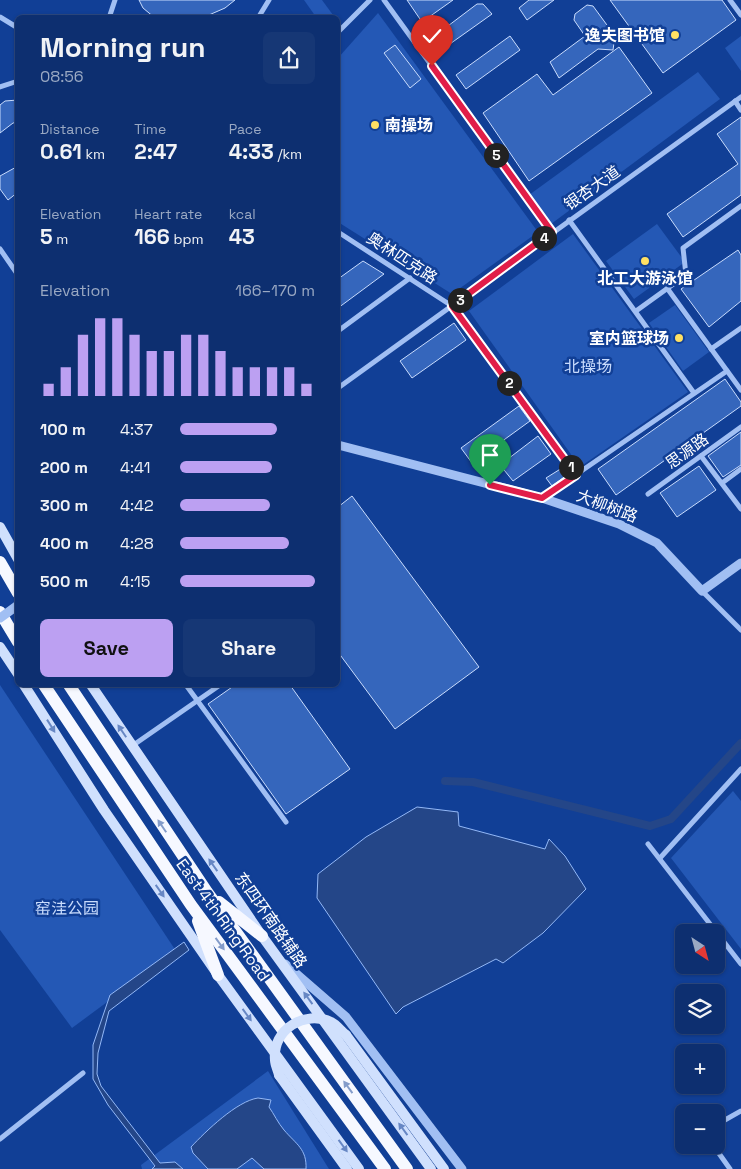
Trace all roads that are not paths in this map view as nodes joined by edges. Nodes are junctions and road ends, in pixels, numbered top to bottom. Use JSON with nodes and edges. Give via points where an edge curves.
{"nodes":[{"id":1,"x":115,"y":0,"type":"edge"},
{"id":2,"x":269,"y":0,"type":"edge"},
{"id":3,"x":370,"y":0,"type":"edge"},
{"id":4,"x":384,"y":0,"type":"edge"},
{"id":5,"x":730,"y":0,"type":"edge"},
{"id":6,"x":110,"y":15,"type":"edge"},
{"id":7,"x":260,"y":15,"type":"edge"},
{"id":8,"x":741,"y":15,"type":"edge"},
{"id":9,"x":0,"y":17,"type":"edge"},
{"id":10,"x":15,"y":26,"type":"edge"},
{"id":11,"x":340,"y":30,"type":"edge"},
{"id":12,"x":15,"y":82,"type":"edge"},
{"id":13,"x":0,"y":87,"type":"edge"},
{"id":14,"x":741,"y":97,"type":"edge"},
{"id":15,"x":735,"y":101,"type":"junction"},
{"id":16,"x":741,"y":110,"type":"edge"},
{"id":17,"x":741,"y":206,"type":"edge"},
{"id":18,"x":569,"y":220,"type":"junction"},
{"id":19,"x":552,"y":232,"type":"junction"},
{"id":20,"x":340,"y":233,"type":"edge"},
{"id":21,"x":0,"y":249,"type":"edge"},
{"id":22,"x":15,"y":272,"type":"edge"},
{"id":23,"x":410,"y":278,"type":"junction"},
{"id":24,"x":667,"y":288,"type":"junction"},
{"id":25,"x":452,"y":306,"type":"junction"},
{"id":26,"x":636,"y":311,"type":"junction"},
{"id":27,"x":741,"y":328,"type":"edge"},
{"id":28,"x":340,"y":330,"type":"edge"},
{"id":29,"x":711,"y":349,"type":"junction"},
{"id":30,"x":727,"y":370,"type":"junction"},
{"id":31,"x":340,"y":387,"type":"edge"},
{"id":32,"x":741,"y":390,"type":"edge"},
{"id":33,"x":694,"y":393,"type":"junction"},
{"id":34,"x":741,"y":428,"type":"edge"},
{"id":35,"x":340,"y":445,"type":"edge"},
{"id":36,"x":701,"y":456,"type":"junction"},
{"id":37,"x":741,"y":469,"type":"edge"},
{"id":38,"x":576,"y":475,"type":"junction"},
{"id":39,"x":722,"y":483,"type":"junction"},
{"id":40,"x":648,"y":494,"type":"dead end"},
{"id":41,"x":542,"y":498,"type":"junction"},
{"id":42,"x":741,"y":498,"type":"edge"},
{"id":43,"x":736,"y":502,"type":"junction"},
{"id":44,"x":741,"y":509,"type":"edge"},
{"id":45,"x":0,"y":527,"type":"edge"},
{"id":46,"x":15,"y":554,"type":"edge"},
{"id":47,"x":0,"y":562,"type":"edge"},
{"id":48,"x":741,"y":563,"type":"edge"},
{"id":49,"x":15,"y":588,"type":"edge"},
{"id":50,"x":702,"y":591,"type":"junction"},
{"id":51,"x":15,"y":607,"type":"edge"},
{"id":52,"x":0,"y":612,"type":"edge"},
{"id":53,"x":0,"y":618,"type":"edge"},
{"id":54,"x":741,"y":630,"type":"edge"},
{"id":55,"x":15,"y":637,"type":"edge"},
{"id":56,"x":0,"y":647,"type":"edge"},
{"id":57,"x":15,"y":670,"type":"edge"},
{"id":58,"x":25,"y":687,"type":"edge"},
{"id":59,"x":45,"y":687,"type":"edge"},
{"id":60,"x":70,"y":687,"type":"edge"},
{"id":61,"x":93,"y":687,"type":"edge"},
{"id":62,"x":188,"y":687,"type":"edge"},
{"id":63,"x":217,"y":687,"type":"edge"},
{"id":64,"x":198,"y":700,"type":"junction"},
{"id":65,"x":132,"y":746,"type":"junction"},
{"id":66,"x":741,"y":769,"type":"edge"},
{"id":67,"x":286,"y":822,"type":"dead end"},
{"id":68,"x":648,"y":844,"type":"dead end"},
{"id":69,"x":660,"y":858,"type":"junction"},
{"id":70,"x":207,"y":892,"type":"junction"},
{"id":71,"x":191,"y":905,"type":"junction"},
{"id":72,"x":262,"y":936,"type":"junction"},
{"id":73,"x":280,"y":960,"type":"junction"},
{"id":74,"x":741,"y":964,"type":"edge"},
{"id":75,"x":218,"y":976,"type":"junction"},
{"id":76,"x":83,"y":1074,"type":"dead end"},
{"id":77,"x":741,"y":1111,"type":"edge"},
{"id":78,"x":725,"y":1120,"type":"edge"},
{"id":79,"x":0,"y":1139,"type":"edge"},
{"id":80,"x":719,"y":1154,"type":"edge"},
{"id":81,"x":347,"y":1169,"type":"edge"},
{"id":82,"x":359,"y":1169,"type":"edge"},
{"id":83,"x":384,"y":1169,"type":"edge"},
{"id":84,"x":407,"y":1169,"type":"edge"},
{"id":85,"x":431,"y":1169,"type":"edge"},
{"id":86,"x":444,"y":1169,"type":"edge"},
{"id":87,"x":462,"y":1169,"type":"edge"},
{"id":88,"x":730,"y":1169,"type":"edge"}],
"edges":[{"from":1,"to":6,"type":"street"},
{"from":2,"to":7,"type":"street"},
{"from":3,"to":11,"type":"street"},
{"from":4,"to":19,"type":"street"},
{"from":5,"to":8,"type":"street"},
{"from":9,"to":10,"type":"street"},
{"from":12,"to":13,"type":"street"},
{"from":14,"to":15,"type":"street","name":"银杏大道"},
{"from":15,"to":16,"type":"street"},
{"from":15,"to":18,"type":"street","name":"银杏大道"},
{"from":17,"to":24,"type":"street","via":[[682,248],[686,276]]},
{"from":18,"to":19,"type":"street","name":"银杏大道"},
{"from":18,"to":26,"type":"street"},
{"from":19,"to":25,"type":"street","name":"银杏大道"},
{"from":20,"to":23,"type":"street","name":"奥林匹克路"},
{"from":21,"to":22,"type":"street"},
{"from":23,"to":25,"type":"street","name":"奥林匹克路"},
{"from":23,"to":28,"type":"street"},
{"from":24,"to":26,"type":"street"},
{"from":24,"to":29,"type":"street"},
{"from":25,"to":31,"type":"street","name":"银杏大道"},
{"from":25,"to":38,"type":"street","name":"奥林匹克路"},
{"from":26,"to":33,"type":"street"},
{"from":27,"to":29,"type":"street"},
{"from":29,"to":30,"type":"street"},
{"from":30,"to":32,"type":"street"},
{"from":30,"to":33,"type":"street"},
{"from":33,"to":38,"type":"street"},
{"from":34,"to":36,"type":"street","name":"思源路"},
{"from":35,"to":41,"type":"street","name":"大柳树路"},
{"from":36,"to":39,"type":"street"},
{"from":36,"to":40,"type":"street","name":"思源路"},
{"from":37,"to":39,"type":"street"},
{"from":38,"to":41,"type":"street"},
{"from":39,"to":43,"type":"street"},
{"from":41,"to":50,"type":"street","name":"大柳树路","via":[[618,524],[656,543]]},
{"from":42,"to":43,"type":"street"},
{"from":43,"to":44,"type":"street"},
{"from":45,"to":46,"type":"main road"},
{"from":47,"to":49,"type":"highway"},
{"from":48,"to":50,"type":"street"},
{"from":50,"to":54,"type":"street"},
{"from":51,"to":53,"type":"street","bridge":true},
{"from":52,"to":55,"type":"highway"},
{"from":56,"to":57,"type":"main road"},
{"from":58,"to":75,"type":"main road","one_way":true,"via":[[104,810]]},
{"from":59,"to":71,"type":"highway","name":"East 4th Ring Road"},
{"from":70,"to":60,"type":"highway","name":"East 4th Ring Road","one_way":true},
{"from":65,"to":61,"type":"main road","name":"东四环南路辅路","one_way":true},
{"from":62,"to":64,"type":"street"},
{"from":63,"to":64,"type":"street"},
{"from":64,"to":65,"type":"street"},
{"from":64,"to":67,"type":"street"},
{"from":72,"to":65,"type":"main road","name":"东四环南路辅路","one_way":true},
{"from":66,"to":69,"type":"street"},
{"from":68,"to":69,"type":"street"},
{"from":69,"to":74,"type":"street"},
{"from":70,"to":72,"type":"highway"},
{"from":84,"to":70,"type":"highway","name":"East 4th Ring Road","one_way":true},
{"from":71,"to":75,"type":"highway"},
{"from":71,"to":83,"type":"highway","name":"East 4th Ring Road","one_way":true},
{"from":72,"to":73,"type":"main road","name":"东四环南路辅路"},
{"from":85,"to":73,"type":"main road","name":"东四环南路辅路","one_way":true},
{"from":73,"to":87,"type":"street","via":[[346,1017]]},
{"from":75,"to":82,"type":"main road","one_way":true},
{"from":76,"to":79,"type":"street"},
{"from":77,"to":78,"type":"street"},
{"from":80,"to":88,"type":"street"},
{"from":81,"to":86,"type":"main road","bridge":true,"via":[[279,1075],[274,1059],[278,1043],[287,1028],[299,1020],[315,1018],[332,1023],[346,1035]]}]}
